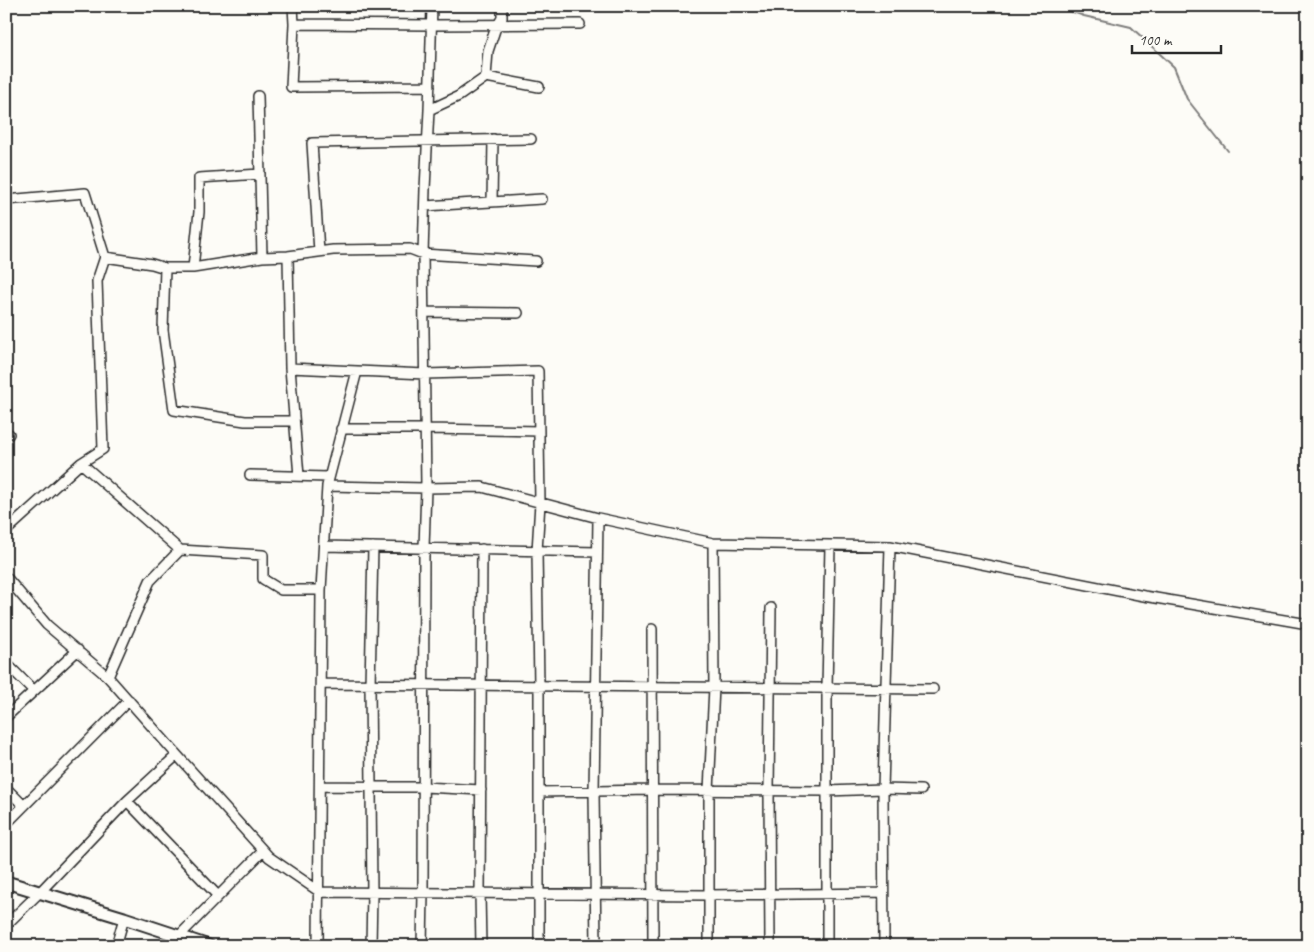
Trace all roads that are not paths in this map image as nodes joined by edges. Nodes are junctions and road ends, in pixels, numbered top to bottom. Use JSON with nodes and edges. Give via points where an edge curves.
{"nodes":[{"id":1,"x":293,"y":6,"type":"edge"},
{"id":2,"x":432,"y":6,"type":"edge"},
{"id":3,"x":502,"y":6,"type":"edge"},
{"id":4,"x":294,"y":24,"type":"junction"},
{"id":5,"x":498,"y":24,"type":"junction"},
{"id":6,"x":580,"y":24,"type":"dead end"},
{"id":7,"x":432,"y":25,"type":"junction"},
{"id":8,"x":486,"y":77,"type":"junction"},
{"id":9,"x":430,"y":86,"type":"junction"},
{"id":10,"x":540,"y":87,"type":"dead end"},
{"id":11,"x":258,"y":96,"type":"dead end"},
{"id":12,"x":429,"y":110,"type":"junction"},
{"id":13,"x":531,"y":138,"type":"dead end"},
{"id":14,"x":493,"y":139,"type":"junction"},
{"id":15,"x":428,"y":140,"type":"junction"},
{"id":16,"x":260,"y":174,"type":"junction"},
{"id":17,"x":542,"y":198,"type":"dead end"},
{"id":18,"x":6,"y":200,"type":"edge"},
{"id":19,"x":492,"y":202,"type":"junction"},
{"id":20,"x":425,"y":206,"type":"junction"},
{"id":21,"x":319,"y":252,"type":"junction"},
{"id":22,"x":423,"y":254,"type":"junction"},
{"id":23,"x":288,"y":256,"type":"junction"},
{"id":24,"x":105,"y":257,"type":"junction"},
{"id":25,"x":262,"y":257,"type":"junction"},
{"id":26,"x":536,"y":261,"type":"dead end"},
{"id":27,"x":165,"y":268,"type":"junction"},
{"id":28,"x":193,"y":268,"type":"junction"},
{"id":29,"x":424,"y":312,"type":"junction"},
{"id":30,"x":518,"y":313,"type":"dead end"},
{"id":31,"x":290,"y":368,"type":"junction"},
{"id":32,"x":357,"y":371,"type":"junction"},
{"id":33,"x":425,"y":374,"type":"junction"},
{"id":34,"x":293,"y":421,"type":"junction"},
{"id":35,"x":341,"y":428,"type":"junction"},
{"id":36,"x":426,"y":429,"type":"junction"},
{"id":37,"x":539,"y":431,"type":"junction"},
{"id":38,"x":81,"y":463,"type":"junction"},
{"id":39,"x":250,"y":475,"type":"dead end"},
{"id":40,"x":299,"y":476,"type":"junction"},
{"id":41,"x":327,"y":481,"type":"junction"},
{"id":42,"x":426,"y":488,"type":"junction"},
{"id":43,"x":540,"y":503,"type":"junction"},
{"id":44,"x":598,"y":518,"type":"junction"},
{"id":45,"x":6,"y":531,"type":"edge"},
{"id":46,"x":713,"y":543,"type":"junction"},
{"id":47,"x":830,"y":545,"type":"junction"},
{"id":48,"x":324,"y":546,"type":"junction"},
{"id":49,"x":890,"y":546,"type":"junction"},
{"id":50,"x":373,"y":547,"type":"junction"},
{"id":51,"x":424,"y":548,"type":"junction"},
{"id":52,"x":180,"y":550,"type":"junction"},
{"id":53,"x":482,"y":550,"type":"junction"},
{"id":54,"x":537,"y":551,"type":"junction"},
{"id":55,"x":597,"y":552,"type":"junction"},
{"id":56,"x":6,"y":577,"type":"edge"},
{"id":57,"x":321,"y":590,"type":"junction"},
{"id":58,"x":771,"y":608,"type":"dead end"},
{"id":59,"x":1308,"y":624,"type":"edge"},
{"id":60,"x":652,"y":629,"type":"dead end"},
{"id":61,"x":78,"y":650,"type":"junction"},
{"id":62,"x":6,"y":663,"type":"edge"},
{"id":63,"x":108,"y":676,"type":"junction"},
{"id":64,"x":321,"y":684,"type":"junction"},
{"id":65,"x":370,"y":685,"type":"junction"},
{"id":66,"x":424,"y":685,"type":"junction"},
{"id":67,"x":482,"y":686,"type":"junction"},
{"id":68,"x":539,"y":686,"type":"junction"},
{"id":69,"x":596,"y":686,"type":"junction"},
{"id":70,"x":652,"y":687,"type":"junction"},
{"id":71,"x":714,"y":687,"type":"junction"},
{"id":72,"x":770,"y":687,"type":"junction"},
{"id":73,"x":827,"y":688,"type":"junction"},
{"id":74,"x":886,"y":688,"type":"junction"},
{"id":75,"x":933,"y":689,"type":"dead end"},
{"id":76,"x":34,"y":691,"type":"junction"},
{"id":77,"x":128,"y":700,"type":"junction"},
{"id":78,"x":6,"y":718,"type":"edge"},
{"id":79,"x":177,"y":755,"type":"junction"},
{"id":80,"x":320,"y":786,"type":"junction"},
{"id":81,"x":371,"y":786,"type":"junction"},
{"id":82,"x":424,"y":787,"type":"junction"},
{"id":83,"x":6,"y":788,"type":"edge"},
{"id":84,"x":883,"y":789,"type":"junction"},
{"id":85,"x":481,"y":790,"type":"junction"},
{"id":86,"x":652,"y":790,"type":"junction"},
{"id":87,"x":921,"y":790,"type":"dead end"},
{"id":88,"x":709,"y":791,"type":"junction"},
{"id":89,"x":769,"y":791,"type":"junction"},
{"id":90,"x":827,"y":791,"type":"junction"},
{"id":91,"x":539,"y":792,"type":"junction"},
{"id":92,"x":594,"y":792,"type":"junction"},
{"id":93,"x":127,"y":801,"type":"junction"},
{"id":94,"x":24,"y":806,"type":"junction"},
{"id":95,"x":6,"y":824,"type":"edge"},
{"id":96,"x":263,"y":851,"type":"junction"},
{"id":97,"x":6,"y":882,"type":"edge"},
{"id":98,"x":40,"y":892,"type":"junction"},
{"id":99,"x":320,"y":892,"type":"junction"},
{"id":100,"x":372,"y":893,"type":"junction"},
{"id":101,"x":423,"y":893,"type":"junction"},
{"id":102,"x":827,"y":893,"type":"junction"},
{"id":103,"x":883,"y":893,"type":"junction"},
{"id":104,"x":480,"y":894,"type":"junction"},
{"id":105,"x":539,"y":894,"type":"junction"},
{"id":106,"x":595,"y":894,"type":"junction"},
{"id":107,"x":653,"y":894,"type":"junction"},
{"id":108,"x":769,"y":894,"type":"junction"},
{"id":109,"x":708,"y":895,"type":"junction"},
{"id":110,"x":218,"y":896,"type":"junction"},
{"id":111,"x":124,"y":918,"type":"junction"},
{"id":112,"x":6,"y":925,"type":"edge"},
{"id":113,"x":179,"y":936,"type":"junction"},
{"id":114,"x":116,"y":946,"type":"edge"},
{"id":115,"x":209,"y":946,"type":"edge"},
{"id":116,"x":318,"y":946,"type":"edge"},
{"id":117,"x":371,"y":946,"type":"edge"},
{"id":118,"x":422,"y":946,"type":"edge"},
{"id":119,"x":481,"y":946,"type":"edge"},
{"id":120,"x":539,"y":946,"type":"edge"},
{"id":121,"x":596,"y":946,"type":"edge"},
{"id":122,"x":653,"y":946,"type":"edge"},
{"id":123,"x":709,"y":946,"type":"edge"},
{"id":124,"x":770,"y":946,"type":"edge"},
{"id":125,"x":827,"y":946,"type":"edge"},
{"id":126,"x":884,"y":946,"type":"edge"}],
"edges":[{"from":1,"to":4,"type":"street"},
{"from":2,"to":7,"type":"street"},
{"from":3,"to":5,"type":"street","via":[[502,18]]},
{"from":4,"to":7,"type":"street"},
{"from":4,"to":9,"type":"street","via":[[291,87]]},
{"from":5,"to":6,"type":"street"},
{"from":5,"to":7,"type":"street"},
{"from":5,"to":8,"type":"street","via":[[488,51]]},
{"from":7,"to":9,"type":"street"},
{"from":8,"to":10,"type":"street"},
{"from":8,"to":12,"type":"street","via":[[459,96]]},
{"from":9,"to":12,"type":"street"},
{"from":11,"to":16,"type":"street"},
{"from":12,"to":15,"type":"street"},
{"from":13,"to":14,"type":"street"},
{"from":14,"to":15,"type":"street"},
{"from":14,"to":19,"type":"street"},
{"from":15,"to":20,"type":"street"},
{"from":15,"to":21,"type":"street","via":[[312,143]]},
{"from":16,"to":25,"type":"street"},
{"from":16,"to":28,"type":"street","via":[[199,178]]},
{"from":17,"to":19,"type":"street"},
{"from":18,"to":24,"type":"street","via":[[85,194]]},
{"from":19,"to":20,"type":"street"},
{"from":20,"to":22,"type":"street"},
{"from":21,"to":22,"type":"street","via":[[410,250]]},
{"from":21,"to":23,"type":"street"},
{"from":22,"to":26,"type":"street"},
{"from":22,"to":29,"type":"street"},
{"from":23,"to":25,"type":"street"},
{"from":23,"to":31,"type":"street"},
{"from":24,"to":27,"type":"street"},
{"from":24,"to":38,"type":"street","via":[[97,281],[103,449]]},
{"from":25,"to":28,"type":"street"},
{"from":27,"to":28,"type":"street"},
{"from":27,"to":34,"type":"street","via":[[163,330],[174,410],[245,421]]},
{"from":29,"to":30,"type":"street"},
{"from":29,"to":33,"type":"street"},
{"from":31,"to":32,"type":"street"},
{"from":31,"to":34,"type":"street"},
{"from":32,"to":33,"type":"street"},
{"from":32,"to":35,"type":"street"},
{"from":33,"to":36,"type":"street"},
{"from":33,"to":37,"type":"street","via":[[538,371]]},
{"from":34,"to":40,"type":"street"},
{"from":35,"to":36,"type":"street"},
{"from":35,"to":41,"type":"street"},
{"from":36,"to":37,"type":"street"},
{"from":36,"to":42,"type":"street"},
{"from":37,"to":43,"type":"street"},
{"from":38,"to":45,"type":"street"},
{"from":38,"to":52,"type":"street"},
{"from":39,"to":40,"type":"street"},
{"from":40,"to":41,"type":"street"},
{"from":41,"to":42,"type":"street"},
{"from":41,"to":48,"type":"street"},
{"from":42,"to":43,"type":"street","via":[[482,487]]},
{"from":42,"to":51,"type":"street"},
{"from":43,"to":44,"type":"street"},
{"from":43,"to":54,"type":"street"},
{"from":44,"to":46,"type":"street"},
{"from":44,"to":55,"type":"street"},
{"from":46,"to":47,"type":"street"},
{"from":46,"to":71,"type":"street"},
{"from":47,"to":49,"type":"street"},
{"from":47,"to":73,"type":"street"},
{"from":48,"to":50,"type":"street"},
{"from":48,"to":57,"type":"street"},
{"from":49,"to":59,"type":"street","via":[[1144,596]]},
{"from":49,"to":74,"type":"street"},
{"from":50,"to":51,"type":"street"},
{"from":50,"to":65,"type":"street"},
{"from":51,"to":53,"type":"street"},
{"from":51,"to":66,"type":"street"},
{"from":52,"to":57,"type":"street","via":[[263,555],[263,579],[281,590]]},
{"from":52,"to":63,"type":"street","via":[[150,580]]},
{"from":53,"to":54,"type":"street"},
{"from":53,"to":67,"type":"street"},
{"from":54,"to":55,"type":"street"},
{"from":54,"to":68,"type":"street"},
{"from":55,"to":69,"type":"street"},
{"from":56,"to":61,"type":"street","via":[[47,625]]},
{"from":57,"to":64,"type":"street"},
{"from":58,"to":72,"type":"street"},
{"from":60,"to":70,"type":"street"},
{"from":61,"to":63,"type":"street"},
{"from":61,"to":76,"type":"street"},
{"from":62,"to":76,"type":"street"},
{"from":63,"to":77,"type":"street"},
{"from":64,"to":65,"type":"street"},
{"from":64,"to":80,"type":"street"},
{"from":65,"to":66,"type":"street"},
{"from":65,"to":81,"type":"street"},
{"from":66,"to":67,"type":"street"},
{"from":66,"to":82,"type":"street"},
{"from":67,"to":68,"type":"street"},
{"from":67,"to":85,"type":"street"},
{"from":68,"to":69,"type":"street"},
{"from":68,"to":91,"type":"street"},
{"from":69,"to":70,"type":"street"},
{"from":69,"to":92,"type":"street"},
{"from":70,"to":71,"type":"street"},
{"from":70,"to":86,"type":"street"},
{"from":71,"to":72,"type":"street"},
{"from":71,"to":88,"type":"street"},
{"from":72,"to":73,"type":"street"},
{"from":72,"to":89,"type":"street"},
{"from":73,"to":74,"type":"street"},
{"from":73,"to":90,"type":"street"},
{"from":74,"to":75,"type":"street"},
{"from":74,"to":84,"type":"street"},
{"from":76,"to":78,"type":"street"},
{"from":77,"to":79,"type":"street"},
{"from":77,"to":94,"type":"street"},
{"from":79,"to":93,"type":"street"},
{"from":79,"to":96,"type":"street"},
{"from":80,"to":81,"type":"street"},
{"from":80,"to":99,"type":"street"},
{"from":81,"to":82,"type":"street"},
{"from":81,"to":100,"type":"street"},
{"from":82,"to":85,"type":"street"},
{"from":82,"to":101,"type":"street"},
{"from":83,"to":94,"type":"street"},
{"from":84,"to":87,"type":"street"},
{"from":84,"to":90,"type":"street"},
{"from":84,"to":103,"type":"street"},
{"from":85,"to":104,"type":"street"},
{"from":86,"to":88,"type":"street"},
{"from":86,"to":92,"type":"street"},
{"from":86,"to":107,"type":"street"},
{"from":88,"to":89,"type":"street"},
{"from":88,"to":109,"type":"street"},
{"from":89,"to":90,"type":"street"},
{"from":89,"to":108,"type":"street"},
{"from":90,"to":102,"type":"street"},
{"from":91,"to":92,"type":"street"},
{"from":91,"to":105,"type":"street"},
{"from":92,"to":106,"type":"street"},
{"from":93,"to":98,"type":"street"},
{"from":93,"to":110,"type":"street"},
{"from":94,"to":95,"type":"street"},
{"from":96,"to":99,"type":"street"},
{"from":96,"to":110,"type":"street"},
{"from":97,"to":98,"type":"main road"},
{"from":98,"to":111,"type":"main road"},
{"from":98,"to":112,"type":"street"},
{"from":99,"to":100,"type":"street"},
{"from":99,"to":116,"type":"street"},
{"from":100,"to":101,"type":"street"},
{"from":100,"to":117,"type":"street"},
{"from":101,"to":104,"type":"street"},
{"from":101,"to":118,"type":"street"},
{"from":102,"to":103,"type":"street"},
{"from":102,"to":108,"type":"street"},
{"from":102,"to":125,"type":"street"},
{"from":103,"to":126,"type":"street"},
{"from":104,"to":105,"type":"street"},
{"from":104,"to":119,"type":"street"},
{"from":105,"to":106,"type":"street"},
{"from":105,"to":120,"type":"street"},
{"from":106,"to":107,"type":"street"},
{"from":106,"to":121,"type":"street"},
{"from":107,"to":109,"type":"street"},
{"from":107,"to":122,"type":"street"},
{"from":108,"to":109,"type":"street"},
{"from":108,"to":124,"type":"street"},
{"from":109,"to":123,"type":"street"},
{"from":110,"to":113,"type":"street"},
{"from":111,"to":113,"type":"main road"},
{"from":111,"to":114,"type":"street"},
{"from":113,"to":115,"type":"main road"}]}
